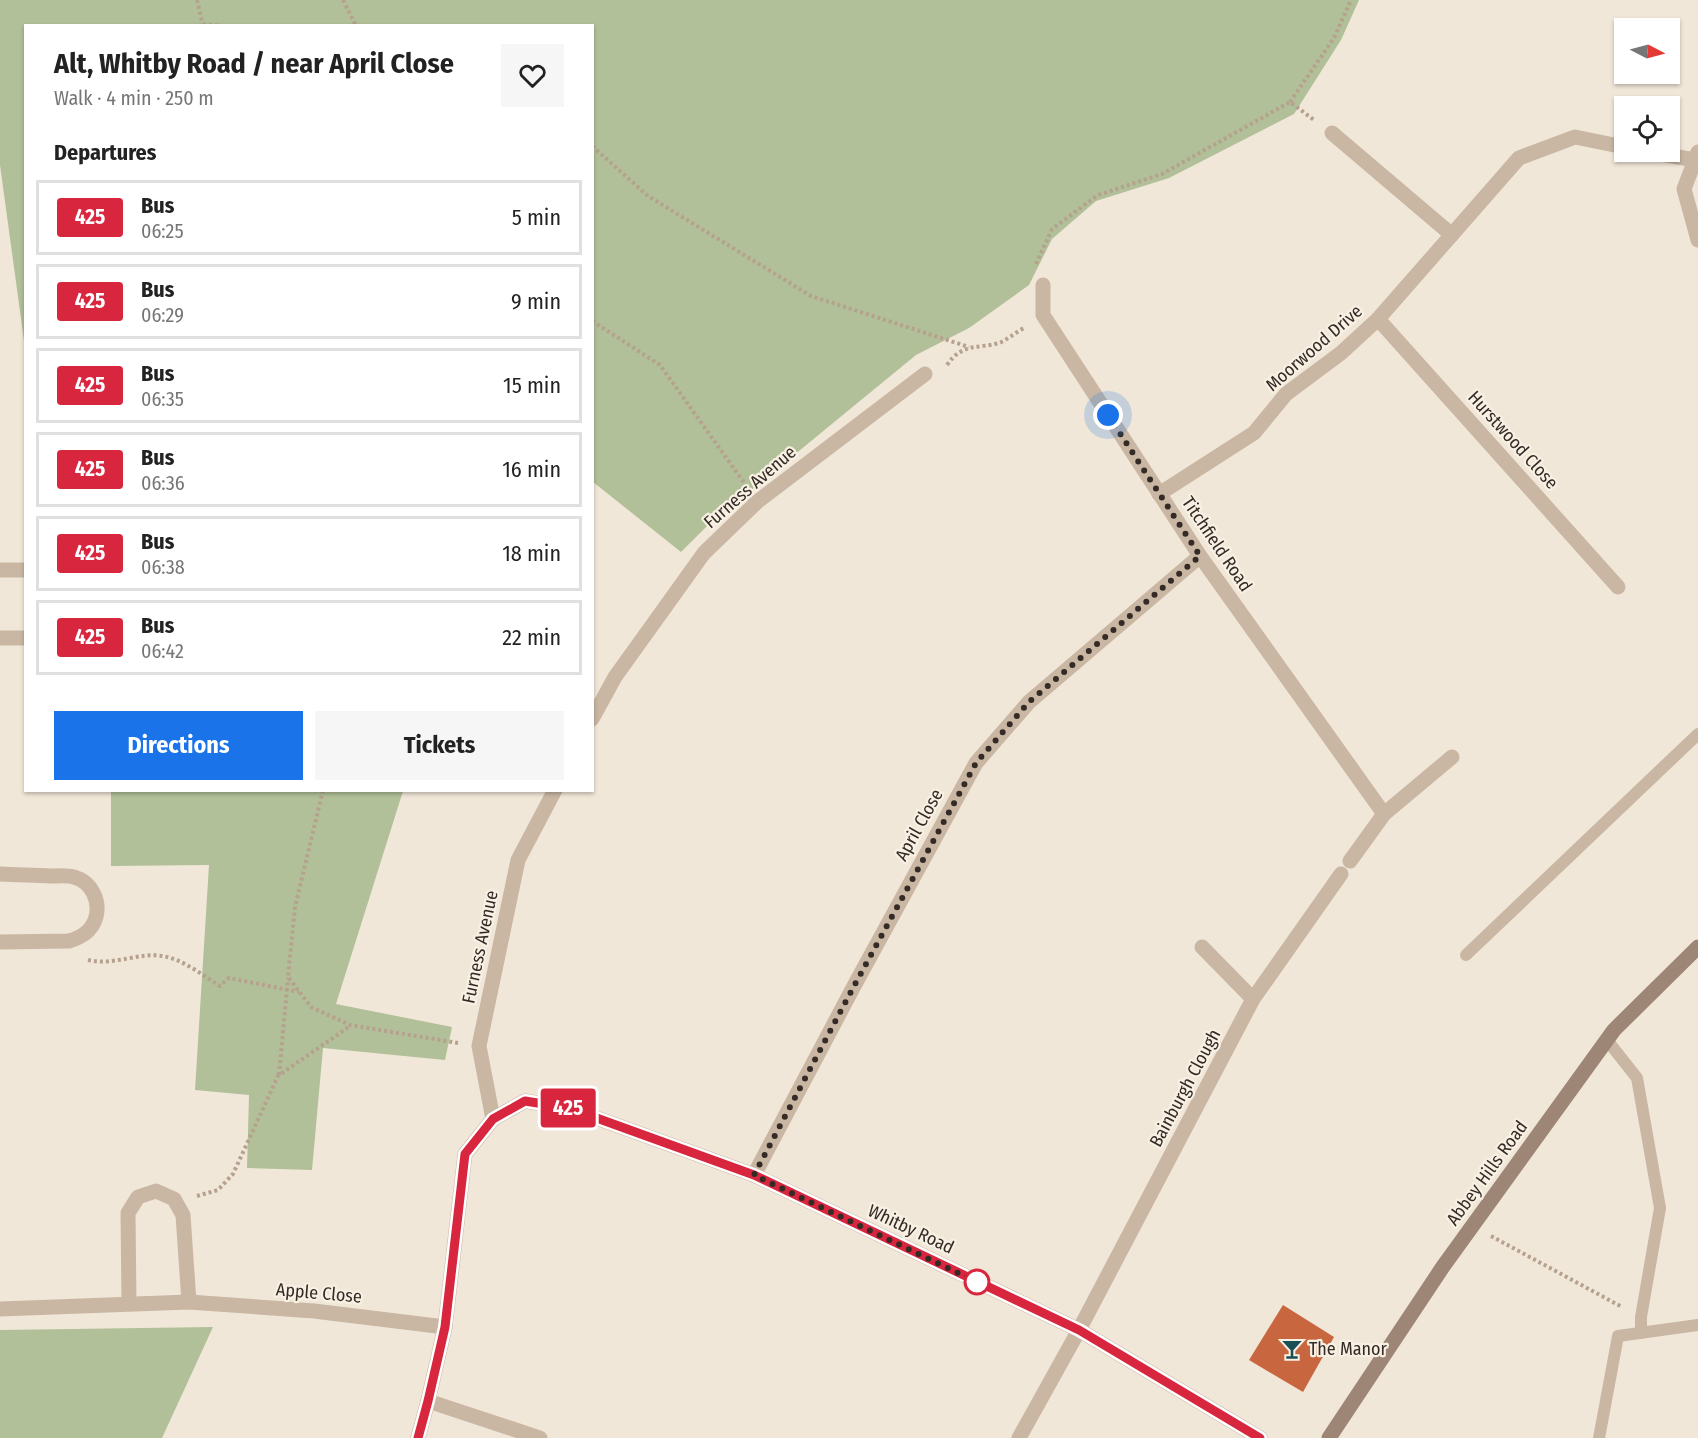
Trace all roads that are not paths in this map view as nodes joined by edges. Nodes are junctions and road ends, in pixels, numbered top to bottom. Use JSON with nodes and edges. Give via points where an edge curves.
{"nodes":[{"id":1,"x":1332,"y":133,"type":"road end"},
{"id":2,"x":1614,"y":145,"type":"edge"},
{"id":3,"x":1680,"y":154,"type":"edge"},
{"id":4,"x":1696,"y":155,"type":"edge"},
{"id":5,"x":1452,"y":235,"type":"junction"},
{"id":6,"x":1698,"y":240,"type":"edge"},
{"id":7,"x":1043,"y":285,"type":"road end"},
{"id":8,"x":1378,"y":319,"type":"junction"},
{"id":9,"x":925,"y":374,"type":"road end"},
{"id":10,"x":1159,"y":494,"type":"junction"},
{"id":11,"x":1200,"y":556,"type":"junction"},
{"id":12,"x":0,"y":570,"type":"edge"},
{"id":13,"x":24,"y":570,"type":"edge"},
{"id":14,"x":1618,"y":587,"type":"dead end"},
{"id":15,"x":0,"y":638,"type":"edge"},
{"id":16,"x":24,"y":638,"type":"edge"},
{"id":17,"x":594,"y":715,"type":"edge"},
{"id":18,"x":1698,"y":734,"type":"edge"},
{"id":19,"x":1452,"y":757,"type":"dead end"},
{"id":20,"x":554,"y":792,"type":"edge"},
{"id":21,"x":1384,"y":814,"type":"junction"},
{"id":22,"x":0,"y":874,"type":"edge"},
{"id":23,"x":0,"y":942,"type":"edge"},
{"id":24,"x":1202,"y":947,"type":"dead end"},
{"id":25,"x":1698,"y":947,"type":"edge"},
{"id":26,"x":1466,"y":955,"type":"dead end"},
{"id":27,"x":1253,"y":999,"type":"junction"},
{"id":28,"x":1607,"y":1040,"type":"junction"},
{"id":29,"x":493,"y":1119,"type":"junction"},
{"id":30,"x":754,"y":1175,"type":"junction"},
{"id":31,"x":189,"y":1302,"type":"junction"},
{"id":32,"x":129,"y":1303,"type":"junction"},
{"id":33,"x":0,"y":1309,"type":"edge"},
{"id":34,"x":1698,"y":1325,"type":"edge"},
{"id":35,"x":445,"y":1327,"type":"junction"},
{"id":36,"x":1079,"y":1330,"type":"junction"},
{"id":37,"x":1641,"y":1333,"type":"junction"},
{"id":38,"x":428,"y":1401,"type":"junction"},
{"id":39,"x":418,"y":1438,"type":"edge"},
{"id":40,"x":540,"y":1438,"type":"edge"},
{"id":41,"x":1019,"y":1438,"type":"edge"},
{"id":42,"x":1260,"y":1438,"type":"edge"},
{"id":43,"x":1329,"y":1438,"type":"edge"},
{"id":44,"x":1599,"y":1438,"type":"edge"}],
"edges":[{"from":1,"to":5,"type":"street"},
{"from":2,"to":5,"type":"street","name":"Moorwood Drive","via":[[1575,137],[1519,158]]},
{"from":3,"to":4,"type":"street"},
{"from":4,"to":6,"type":"street","via":[[1684,189]]},
{"from":5,"to":8,"type":"street","name":"Moorwood Drive"},
{"from":7,"to":10,"type":"street","name":"Titchfield Road","via":[[1043,315]]},
{"from":8,"to":10,"type":"street","name":"Moorwood Drive","via":[[1286,394],[1254,434]]},
{"from":8,"to":14,"type":"street","name":"Hurstwood Close"},
{"from":9,"to":17,"type":"street","name":"Furness Avenue","via":[[757,502],[704,553],[615,677]]},
{"from":10,"to":11,"type":"street","name":"Titchfield Road"},
{"from":11,"to":21,"type":"street","name":"Titchfield Road"},
{"from":11,"to":30,"type":"street","name":"April Close","via":[[1029,702],[976,763]]},
{"from":12,"to":13,"type":"street"},
{"from":15,"to":16,"type":"street"},
{"from":18,"to":26,"type":"lane"},
{"from":19,"to":21,"type":"street","name":"Bainburgh Clough"},
{"from":20,"to":29,"type":"street","name":"Furness Avenue","via":[[518,860],[479,1046]]},
{"from":21,"to":27,"type":"street","name":"Bainburgh Clough"},
{"from":22,"to":23,"type":"street","via":[[74,876],[88,885],[98,910],[94,923],[80,938]]},
{"from":24,"to":27,"type":"street"},
{"from":25,"to":28,"type":"main road","name":"Abbey Hills Road"},
{"from":27,"to":36,"type":"street","name":"Bainburgh Clough"},
{"from":28,"to":37,"type":"lane","via":[[1636,1078],[1660,1208]]},
{"from":28,"to":43,"type":"main road","name":"Abbey Hills Road","via":[[1442,1268]]},
{"from":29,"to":30,"type":"street","name":"Whitby Road","via":[[525,1101],[569,1108]]},
{"from":29,"to":35,"type":"street","via":[[465,1154]]},
{"from":30,"to":36,"type":"street","name":"Whitby Road"},
{"from":31,"to":32,"type":"street","name":"Apple Close"},
{"from":31,"to":32,"type":"street","via":[[183,1215],[174,1199],[156,1191],[138,1197],[128,1213]]},
{"from":31,"to":35,"type":"street","name":"Apple Close","via":[[315,1311]]},
{"from":32,"to":33,"type":"street","name":"Apple Close"},
{"from":34,"to":37,"type":"lane"},
{"from":35,"to":38,"type":"street"},
{"from":36,"to":41,"type":"street","name":"Bainburgh Clough"},
{"from":36,"to":42,"type":"street","name":"Whitby Road"},
{"from":37,"to":44,"type":"lane","via":[[1618,1336]]},
{"from":38,"to":39,"type":"street"},
{"from":38,"to":40,"type":"street"}]}
